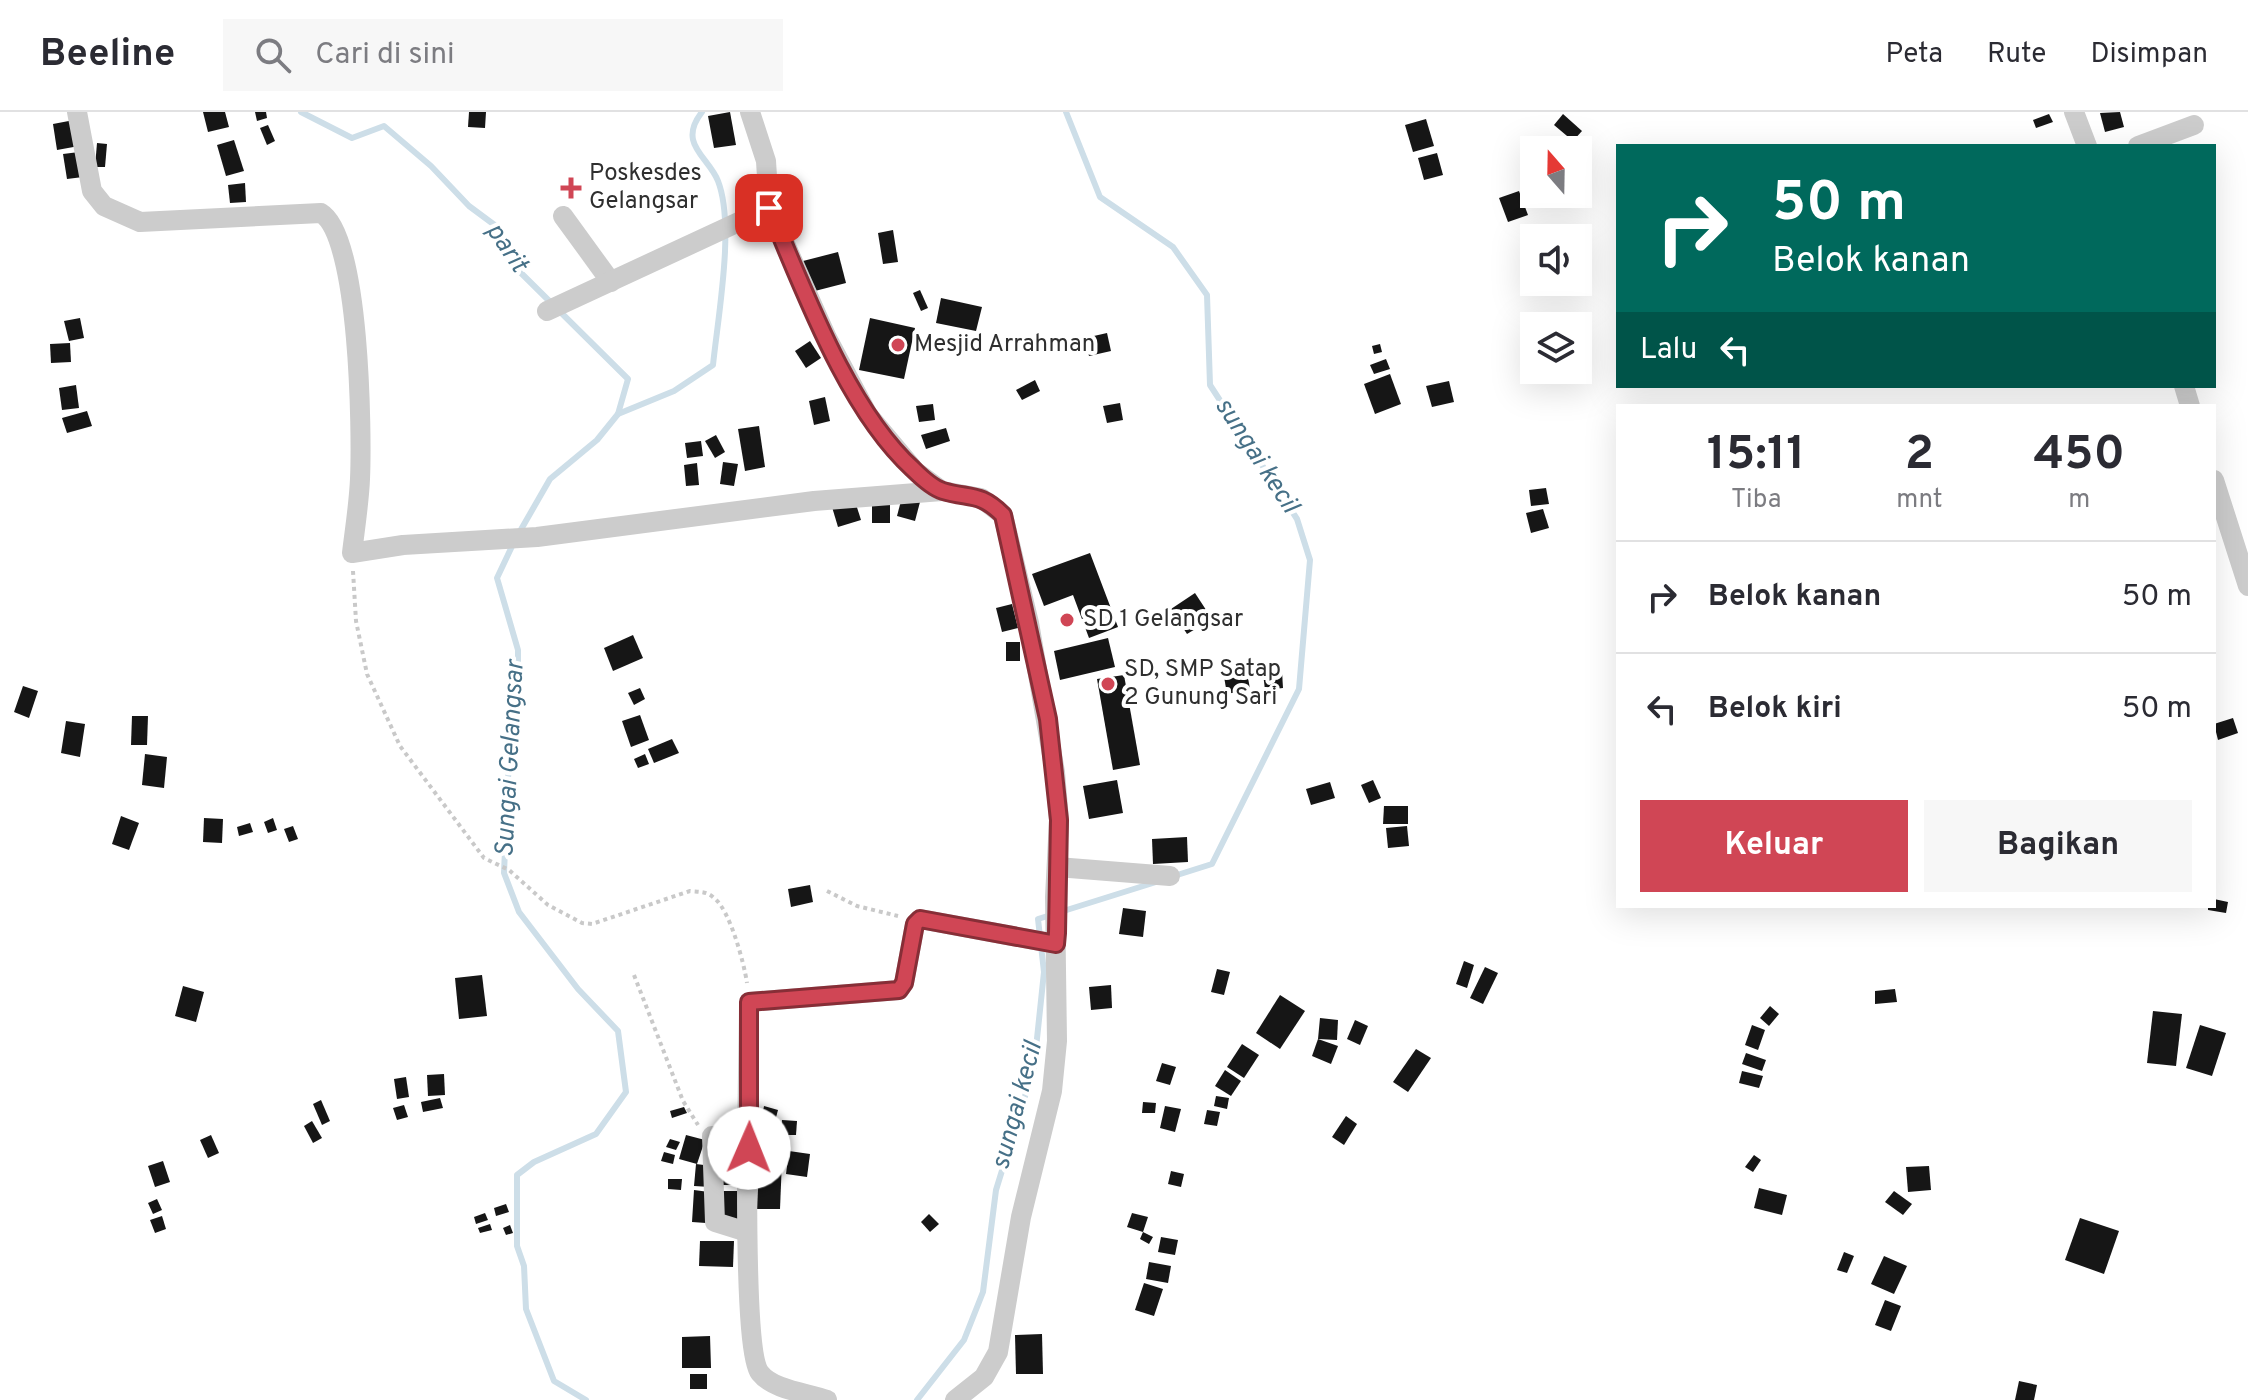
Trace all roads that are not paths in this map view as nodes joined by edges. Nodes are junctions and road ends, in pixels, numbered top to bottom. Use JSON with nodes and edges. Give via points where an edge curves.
{"nodes":[{"id":1,"x":77,"y":112,"type":"edge"},
{"id":2,"x":750,"y":112,"type":"edge"},
{"id":3,"x":2074,"y":112,"type":"edge"},
{"id":4,"x":2194,"y":125,"type":"dead end"},
{"id":5,"x":2086,"y":144,"type":"edge"},
{"id":6,"x":2143,"y":144,"type":"edge"},
{"id":7,"x":769,"y":208,"type":"junction"},
{"id":8,"x":563,"y":216,"type":"dead end"},
{"id":9,"x":611,"y":282,"type":"junction"},
{"id":10,"x":547,"y":311,"type":"dead end"},
{"id":11,"x":2216,"y":486,"type":"edge"},
{"id":12,"x":942,"y":491,"type":"junction"},
{"id":13,"x":2248,"y":586,"type":"edge"},
{"id":14,"x":1057,"y":867,"type":"junction"},
{"id":15,"x":1170,"y":876,"type":"dead end"},
{"id":16,"x":1047,"y":939,"type":"junction"},
{"id":17,"x":712,"y":1136,"type":"road end"},
{"id":18,"x":747,"y":1232,"type":"junction"},
{"id":19,"x":827,"y":1400,"type":"edge"},
{"id":20,"x":955,"y":1400,"type":"edge"}],
"edges":[{"from":1,"to":12,"type":"street","via":[[92,191],[104,206],[128,217],[176,222],[321,213],[331,221],[357,329],[360,478],[352,553]]},
{"from":2,"to":7,"type":"street","via":[[766,161]]},
{"from":3,"to":5,"type":"street"},
{"from":4,"to":6,"type":"street"},
{"from":7,"to":9,"type":"street"},
{"from":7,"to":12,"type":"street","via":[[868,415],[899,456]]},
{"from":8,"to":9,"type":"street"},
{"from":9,"to":10,"type":"street"},
{"from":11,"to":13,"type":"street"},
{"from":12,"to":14,"type":"street","via":[[981,498],[1003,515],[1048,719],[1059,820]]},
{"from":14,"to":15,"type":"street"},
{"from":14,"to":16,"type":"street"},
{"from":16,"to":18,"type":"street","via":[[927,918],[915,924],[899,990],[749,1002]]},
{"from":16,"to":20,"type":"street","via":[[1057,1041],[1052,1091],[1021,1217],[998,1352],[984,1377]]},
{"from":17,"to":18,"type":"street","via":[[715,1222]]},
{"from":18,"to":19,"type":"street","via":[[756,1368],[766,1380]]}]}
